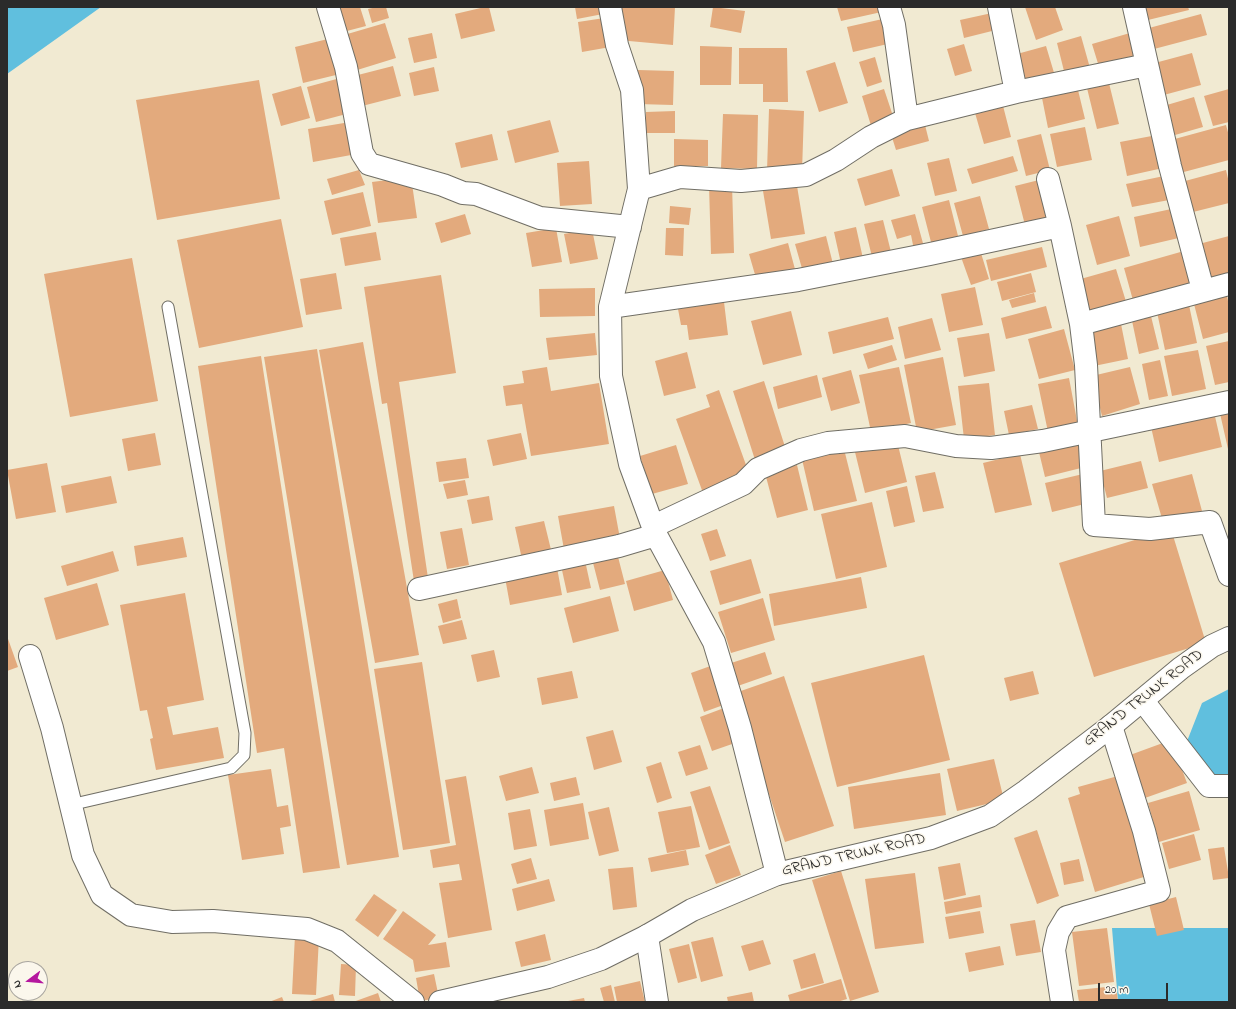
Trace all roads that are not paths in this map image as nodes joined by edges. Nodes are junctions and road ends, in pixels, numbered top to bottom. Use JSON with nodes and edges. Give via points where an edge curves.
{"nodes":[{"id":1,"x":328,"y":7,"type":"edge"},
{"id":2,"x":610,"y":7,"type":"edge"},
{"id":3,"x":889,"y":7,"type":"edge"},
{"id":4,"x":999,"y":7,"type":"edge"},
{"id":5,"x":1134,"y":7,"type":"edge"},
{"id":6,"x":1147,"y":65,"type":"junction"},
{"id":7,"x":1016,"y":92,"type":"junction"},
{"id":8,"x":907,"y":119,"type":"junction"},
{"id":9,"x":1048,"y":179,"type":"dead end"},
{"id":10,"x":639,"y":189,"type":"junction"},
{"id":11,"x":1060,"y":226,"type":"junction"},
{"id":12,"x":630,"y":227,"type":"junction"},
{"id":13,"x":1229,"y":284,"type":"edge"},
{"id":14,"x":1203,"y":290,"type":"junction"},
{"id":15,"x":168,"y":307,"type":"dead end"},
{"id":16,"x":610,"y":307,"type":"junction"},
{"id":17,"x":1081,"y":324,"type":"junction"},
{"id":18,"x":1229,"y":402,"type":"edge"},
{"id":19,"x":1089,"y":430,"type":"junction"},
{"id":20,"x":655,"y":531,"type":"junction"},
{"id":21,"x":1229,"y":576,"type":"edge"},
{"id":22,"x":419,"y":589,"type":"dead end"},
{"id":23,"x":1229,"y":638,"type":"edge"},
{"id":24,"x":30,"y":656,"type":"dead end"},
{"id":25,"x":1143,"y":701,"type":"junction"},
{"id":26,"x":1110,"y":726,"type":"junction"},
{"id":27,"x":1229,"y":786,"type":"edge"},
{"id":28,"x":70,"y":805,"type":"junction"},
{"id":29,"x":777,"y":874,"type":"junction"},
{"id":30,"x":647,"y":936,"type":"junction"},
{"id":31,"x":413,"y":1002,"type":"edge"},
{"id":32,"x":440,"y":1002,"type":"edge"},
{"id":33,"x":657,"y":1002,"type":"edge"},
{"id":34,"x":1062,"y":1002,"type":"edge"}],
"edges":[{"from":1,"to":12,"type":"street","via":[[346,67],[362,152],[369,164],[463,193],[476,194],[540,218]]},
{"from":2,"to":10,"type":"street","via":[[617,45],[632,90]]},
{"from":3,"to":8,"type":"street","via":[[894,25]]},
{"from":4,"to":7,"type":"street"},
{"from":5,"to":6,"type":"street"},
{"from":6,"to":7,"type":"street"},
{"from":6,"to":14,"type":"street","via":[[1170,166]]},
{"from":7,"to":8,"type":"street"},
{"from":8,"to":10,"type":"street","via":[[870,137],[836,160],[806,175],[741,180],[680,177]]},
{"from":9,"to":11,"type":"street"},
{"from":10,"to":12,"type":"street"},
{"from":11,"to":16,"type":"street","via":[[798,280]]},
{"from":11,"to":17,"type":"street"},
{"from":12,"to":16,"type":"street"},
{"from":13,"to":14,"type":"street"},
{"from":14,"to":17,"type":"street"},
{"from":15,"to":28,"type":"lane","via":[[245,733],[244,755],[231,768]]},
{"from":16,"to":20,"type":"street","via":[[611,376],[630,464]]},
{"from":17,"to":19,"type":"street"},
{"from":18,"to":19,"type":"street"},
{"from":19,"to":20,"type":"street","via":[[1043,441],[991,448],[956,446],[905,436],[828,443],[801,450],[758,469],[743,484]]},
{"from":19,"to":21,"type":"street","via":[[1094,525],[1150,529],[1210,522]]},
{"from":20,"to":22,"type":"street","via":[[619,546]]},
{"from":20,"to":29,"type":"street","via":[[714,642],[740,728]]},
{"from":23,"to":25,"type":"street","name":"GRAND TRUNK ROAD","via":[[1212,646]]},
{"from":24,"to":28,"type":"street","via":[[52,728]]},
{"from":25,"to":26,"type":"street","name":"GRAND TRUNK ROAD"},
{"from":25,"to":27,"type":"street","via":[[1209,786]]},
{"from":26,"to":29,"type":"street","name":"GRAND TRUNK ROAD","via":[[990,816],[931,838]]},
{"from":26,"to":34,"type":"street","via":[[1144,831],[1159,891],[1067,917],[1058,932],[1054,950]]},
{"from":28,"to":31,"type":"street","via":[[83,855],[102,895],[131,915],[172,922],[213,921],[307,929],[337,941]]},
{"from":29,"to":30,"type":"street","name":"GRAND TRUNK ROAD","via":[[692,910]]},
{"from":30,"to":32,"type":"street","name":"GRAND TRUNK ROAD","via":[[601,959],[548,977]]},
{"from":30,"to":33,"type":"street"}]}
